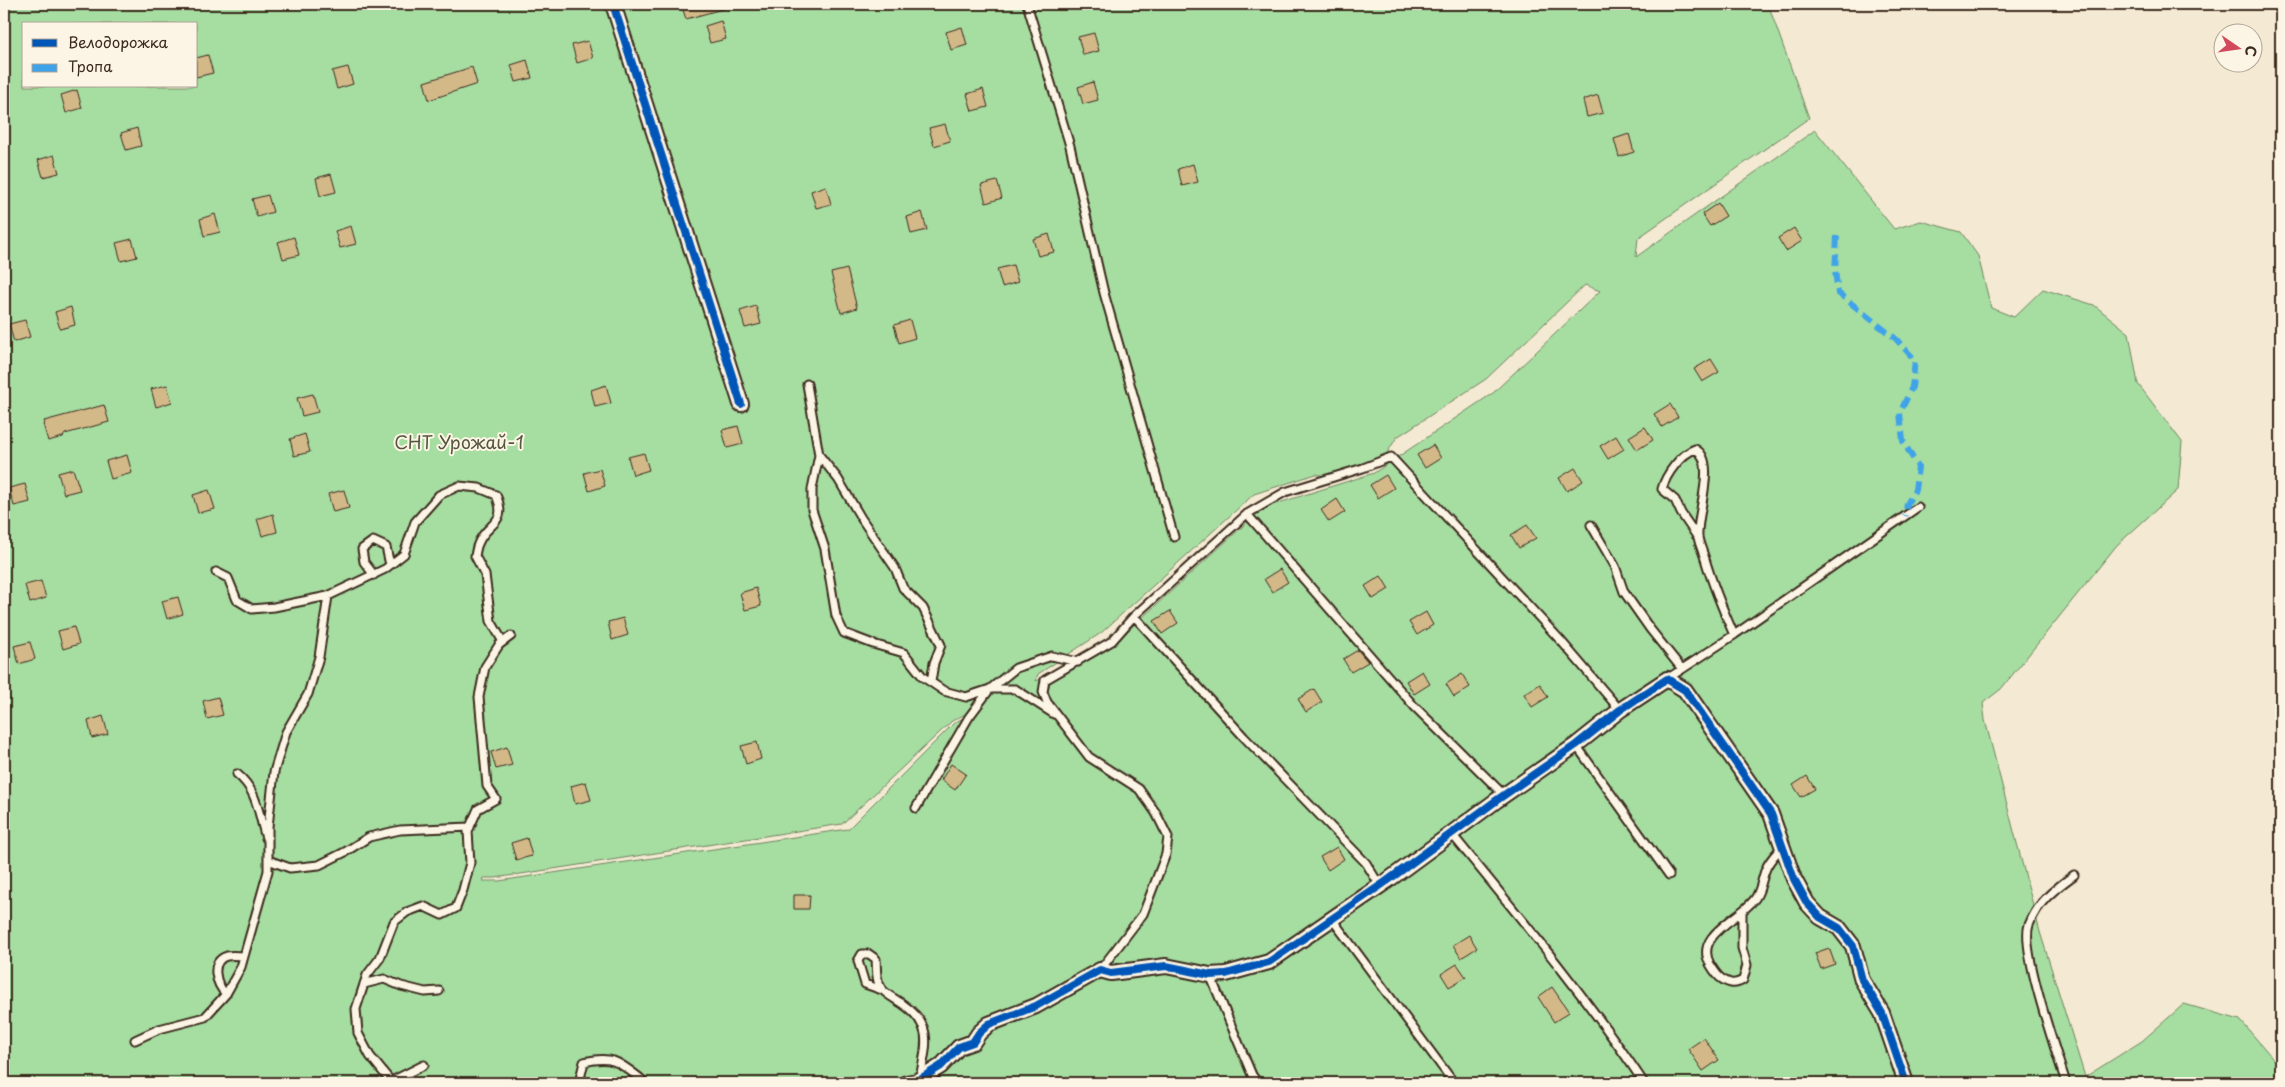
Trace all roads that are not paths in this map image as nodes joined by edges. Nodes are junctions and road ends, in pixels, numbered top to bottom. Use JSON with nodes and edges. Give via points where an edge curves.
{"nodes":[{"id":1,"x":613,"y":4,"type":"edge"},
{"id":2,"x":1027,"y":4,"type":"edge"},
{"id":3,"x":807,"y":384,"type":"dead end"},
{"id":4,"x":741,"y":404,"type":"dead end"},
{"id":5,"x":819,"y":455,"type":"junction"},
{"id":6,"x":1918,"y":507,"type":"dead end"},
{"id":7,"x":1247,"y":514,"type":"junction"},
{"id":8,"x":1591,"y":524,"type":"dead end"},
{"id":9,"x":1174,"y":537,"type":"dead end"},
{"id":10,"x":1698,"y":538,"type":"junction"},
{"id":11,"x":390,"y":565,"type":"junction"},
{"id":12,"x":216,"y":572,"type":"dead end"},
{"id":13,"x":374,"y":575,"type":"junction"},
{"id":14,"x":328,"y":596,"type":"junction"},
{"id":15,"x":1134,"y":616,"type":"junction"},
{"id":16,"x":511,"y":636,"type":"dead end"},
{"id":17,"x":1734,"y":636,"type":"junction"},
{"id":18,"x":503,"y":642,"type":"junction"},
{"id":19,"x":1078,"y":662,"type":"junction"},
{"id":20,"x":1682,"y":669,"type":"junction"},
{"id":21,"x":1667,"y":679,"type":"junction"},
{"id":22,"x":931,"y":682,"type":"junction"},
{"id":23,"x":990,"y":689,"type":"junction"},
{"id":24,"x":1620,"y":710,"type":"junction"},
{"id":25,"x":1059,"y":717,"type":"junction"},
{"id":26,"x":1576,"y":745,"type":"junction"},
{"id":27,"x":237,"y":774,"type":"dead end"},
{"id":28,"x":1504,"y":795,"type":"junction"},
{"id":29,"x":916,"y":808,"type":"dead end"},
{"id":30,"x":470,"y":827,"type":"junction"},
{"id":31,"x":1452,"y":833,"type":"junction"},
{"id":32,"x":268,"y":845,"type":"junction"},
{"id":33,"x":1783,"y":846,"type":"junction"},
{"id":34,"x":268,"y":860,"type":"junction"},
{"id":35,"x":1669,"y":875,"type":"dead end"},
{"id":36,"x":2074,"y":875,"type":"dead end"},
{"id":37,"x":1380,"y":886,"type":"junction"},
{"id":38,"x":1742,"y":912,"type":"junction"},
{"id":39,"x":1332,"y":919,"type":"junction"},
{"id":40,"x":244,"y":956,"type":"junction"},
{"id":41,"x":1100,"y":970,"type":"junction"},
{"id":42,"x":1210,"y":975,"type":"junction"},
{"id":43,"x":364,"y":984,"type":"junction"},
{"id":44,"x":882,"y":990,"type":"junction"},
{"id":45,"x":439,"y":991,"type":"dead end"},
{"id":46,"x":226,"y":994,"type":"junction"},
{"id":47,"x":135,"y":1040,"type":"dead end"},
{"id":48,"x":424,"y":1065,"type":"dead end"},
{"id":49,"x":919,"y":1081,"type":"edge"},
{"id":50,"x":392,"y":1082,"type":"edge"},
{"id":51,"x":578,"y":1083,"type":"edge"},
{"id":52,"x":641,"y":1083,"type":"edge"},
{"id":53,"x":906,"y":1083,"type":"edge"},
{"id":54,"x":1258,"y":1083,"type":"edge"},
{"id":55,"x":1454,"y":1083,"type":"edge"},
{"id":56,"x":1644,"y":1083,"type":"edge"},
{"id":57,"x":1906,"y":1083,"type":"edge"},
{"id":58,"x":2066,"y":1083,"type":"edge"}],
"edges":[{"from":1,"to":4,"type":"street"},
{"from":2,"to":9,"type":"lane","via":[[1070,146],[1104,293]]},
{"from":3,"to":5,"type":"lane"},
{"from":5,"to":22,"type":"lane","via":[[896,568],[903,588],[923,608],[941,645]]},
{"from":5,"to":22,"type":"lane","via":[[812,488],[812,510],[825,549],[836,616],[844,633],[904,653]]},
{"from":6,"to":17,"type":"lane"},
{"from":7,"to":15,"type":"lane"},
{"from":7,"to":24,"type":"lane","via":[[1284,492],[1391,457],[1562,642]]},
{"from":7,"to":28,"type":"lane","via":[[1414,706]]},
{"from":8,"to":20,"type":"lane","via":[[1616,566],[1624,592]]},
{"from":10,"to":10,"type":"lane","via":[[1707,470],[1705,458],[1695,449],[1686,453],[1664,481],[1662,489],[1675,500]]},
{"from":10,"to":17,"type":"lane","via":[[1714,590]]},
{"from":11,"to":13,"type":"lane"},
{"from":11,"to":13,"type":"lane","via":[[386,548],[373,541],[362,549],[364,562]]},
{"from":11,"to":18,"type":"lane","via":[[404,554],[415,522],[438,495],[459,486],[479,488],[496,495],[500,517],[478,542],[475,556],[485,575],[491,620]]},
{"from":12,"to":14,"type":"lane","via":[[228,578],[237,600],[252,609]]},
{"from":13,"to":14,"type":"lane"},
{"from":14,"to":32,"type":"lane","via":[[319,657],[308,694],[286,732],[274,772]]},
{"from":15,"to":19,"type":"lane","via":[[1112,641]]},
{"from":15,"to":37,"type":"lane","via":[[1244,737],[1366,863]]},
{"from":16,"to":18,"type":"lane"},
{"from":17,"to":20,"type":"lane"},
{"from":18,"to":30,"type":"lane","via":[[485,667],[479,697],[488,786],[496,799],[478,809]]},
{"from":19,"to":23,"type":"lane","via":[[1052,656],[1016,668]]},
{"from":19,"to":25,"type":"lane","via":[[1045,680],[1043,692]]},
{"from":20,"to":21,"type":"lane"},
{"from":21,"to":24,"type":"street"},
{"from":21,"to":33,"type":"street","via":[[1684,690],[1751,785],[1771,814]]},
{"from":22,"to":23,"type":"lane","via":[[944,691],[966,697]]},
{"from":23,"to":25,"type":"lane","via":[[1015,688]]},
{"from":23,"to":29,"type":"lane","via":[[969,717]]},
{"from":24,"to":26,"type":"street"},
{"from":25,"to":41,"type":"lane","via":[[1088,757],[1139,789],[1168,838],[1166,854],[1143,914]]},
{"from":26,"to":28,"type":"street"},
{"from":26,"to":35,"type":"lane"},
{"from":27,"to":32,"type":"lane","via":[[246,781],[257,800]]},
{"from":28,"to":31,"type":"street"},
{"from":30,"to":34,"type":"lane","via":[[400,830],[369,836],[319,865],[290,868]]},
{"from":30,"to":43,"type":"lane","via":[[470,863],[456,908],[442,915],[423,906],[394,922],[380,958],[366,975]]},
{"from":31,"to":37,"type":"street"},
{"from":31,"to":56,"type":"lane","via":[[1554,961]]},
{"from":32,"to":34,"type":"lane"},
{"from":33,"to":38,"type":"lane","via":[[1765,870],[1757,896]]},
{"from":33,"to":57,"type":"street","via":[[1794,879],[1807,903],[1820,917],[1839,928],[1853,946],[1862,980],[1882,1013]]},
{"from":34,"to":40,"type":"lane","via":[[268,871]]},
{"from":36,"to":58,"type":"lane","via":[[2040,902],[2028,927],[2029,955]]},
{"from":37,"to":39,"type":"street"},
{"from":38,"to":38,"type":"lane","via":[[1724,923],[1707,948],[1711,965],[1729,983],[1737,984],[1743,980],[1746,965],[1742,948]]},
{"from":39,"to":42,"type":"street","via":[[1269,962]]},
{"from":39,"to":55,"type":"lane"},
{"from":40,"to":46,"type":"lane"},
{"from":40,"to":46,"type":"lane","via":[[227,956],[219,962],[215,974],[219,988]]},
{"from":41,"to":42,"type":"street","via":[[1111,973],[1166,966]]},
{"from":41,"to":49,"type":"street","via":[[1036,1006],[989,1024],[973,1042],[959,1047],[941,1066]]},
{"from":42,"to":54,"type":"lane"},
{"from":43,"to":45,"type":"lane","via":[[384,979],[425,992]]},
{"from":43,"to":50,"type":"lane","via":[[356,1009],[358,1033],[370,1056]]},
{"from":44,"to":44,"type":"lane","via":[[877,978],[876,959],[862,954],[858,961],[865,984]]},
{"from":44,"to":49,"type":"lane","via":[[923,1022],[927,1037]]},
{"from":46,"to":47,"type":"lane","via":[[205,1017],[160,1029]]},
{"from":48,"to":50,"type":"lane"},
{"from":49,"to":53,"type":"street"},
{"from":51,"to":52,"type":"lane","via":[[584,1062],[602,1058],[618,1062],[641,1079]]}]}
